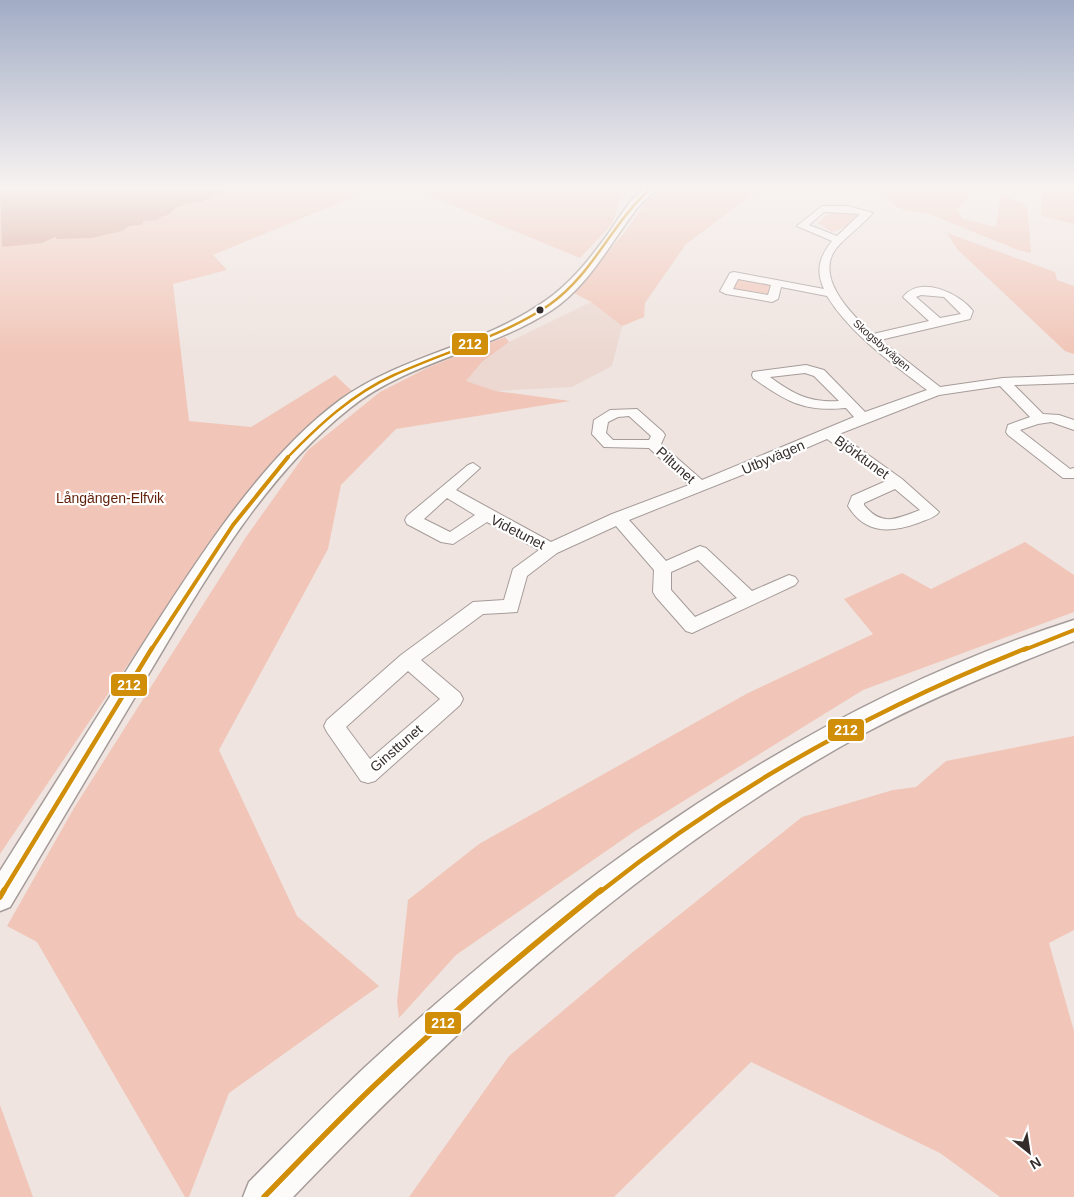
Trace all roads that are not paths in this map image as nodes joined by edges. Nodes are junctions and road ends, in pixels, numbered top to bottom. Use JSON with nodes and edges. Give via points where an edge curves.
{"nodes":[{"id":1,"x":607,"y":242,"type":"edge"},
{"id":2,"x":838,"y":242,"type":"edge"},
{"id":3,"x":777,"y":282,"type":"dead end"},
{"id":4,"x":829,"y":293,"type":"junction"},
{"id":5,"x":937,"y":322,"type":"dead end"},
{"id":6,"x":871,"y":338,"type":"junction"},
{"id":7,"x":1074,"y":379,"type":"edge"},
{"id":8,"x":1003,"y":382,"type":"junction"},
{"id":9,"x":936,"y":391,"type":"junction"},
{"id":10,"x":848,"y":404,"type":"junction"},
{"id":11,"x":1038,"y":417,"type":"junction"},
{"id":12,"x":863,"y":418,"type":"junction"},
{"id":13,"x":1074,"y":426,"type":"edge"},
{"id":14,"x":828,"y":433,"type":"junction"},
{"id":15,"x":652,"y":444,"type":"dead end"},
{"id":16,"x":473,"y":468,"type":"dead end"},
{"id":17,"x":1074,"y":473,"type":"edge"},
{"id":18,"x":897,"y":482,"type":"dead end"},
{"id":19,"x":699,"y":486,"type":"junction"},
{"id":20,"x":446,"y":491,"type":"junction"},
{"id":21,"x":486,"y":515,"type":"junction"},
{"id":22,"x":618,"y":518,"type":"junction"},
{"id":23,"x":551,"y":549,"type":"junction"},
{"id":24,"x":663,"y":569,"type":"junction"},
{"id":25,"x":789,"y":581,"type":"dead end"},
{"id":26,"x":750,"y":600,"type":"junction"},
{"id":27,"x":511,"y":607,"type":"joint"},
{"id":28,"x":1074,"y":630,"type":"edge"},
{"id":29,"x":408,"y":660,"type":"junction"},
{"id":30,"x":0,"y":898,"type":"edge"},
{"id":31,"x":264,"y":1197,"type":"edge"}],
"edges":[{"from":1,"to":30,"type":"street","via":[[587,269],[552,303],[509,328],[375,384],[345,404],[300,444],[250,505],[180,605]]},
{"from":2,"to":4,"type":"street","via":[[824,264]]},
{"from":3,"to":4,"type":"street"},
{"from":4,"to":6,"type":"street","name":"Skogsbyvägen"},
{"from":5,"to":6,"type":"street"},
{"from":6,"to":9,"type":"street","name":"Skogsbyvägen"},
{"from":7,"to":8,"type":"street","name":"Utbyvägen"},
{"from":8,"to":9,"type":"street","name":"Utbyvägen"},
{"from":8,"to":11,"type":"street"},
{"from":9,"to":12,"type":"street","name":"Utbyvägen"},
{"from":10,"to":10,"type":"street","via":[[814,371],[806,369],[758,375],[794,401],[820,407]]},
{"from":10,"to":12,"type":"street"},
{"from":11,"to":13,"type":"street","via":[[1060,419]]},
{"from":11,"to":17,"type":"street","via":[[1013,428],[1013,432],[1068,474]]},
{"from":12,"to":14,"type":"street","name":"Utbyvägen"},
{"from":14,"to":18,"type":"street","name":"Björktunet"},
{"from":14,"to":19,"type":"street","name":"Utbyvägen"},
{"from":15,"to":19,"type":"street","name":"Piltunet"},
{"from":16,"to":20,"type":"street","name":"Videtunet"},
{"from":19,"to":22,"type":"street","name":"Utbyvägen"},
{"from":20,"to":21,"type":"street","name":"Videtunet"},
{"from":20,"to":21,"type":"street","name":"Videtunet","via":[[413,520],[453,538]]},
{"from":21,"to":23,"type":"street","name":"Videtunet"},
{"from":22,"to":23,"type":"street","name":"Utbyvägen"},
{"from":22,"to":24,"type":"street"},
{"from":23,"to":27,"type":"street","name":"Utbyvägen","via":[[519,573]]},
{"from":24,"to":26,"type":"street","via":[[700,552]]},
{"from":24,"to":26,"type":"street","via":[[662,592],[692,626]]},
{"from":25,"to":26,"type":"street"},
{"from":27,"to":29,"type":"street","name":"Ginsttunet","via":[[479,607]]},
{"from":28,"to":31,"type":"main road","via":[[956,676],[883,710],[808,751],[648,854],[484,985],[376,1084]]},
{"from":29,"to":29,"type":"street","name":"Ginsttunet","via":[[334,726],[368,774],[453,699]]}]}
